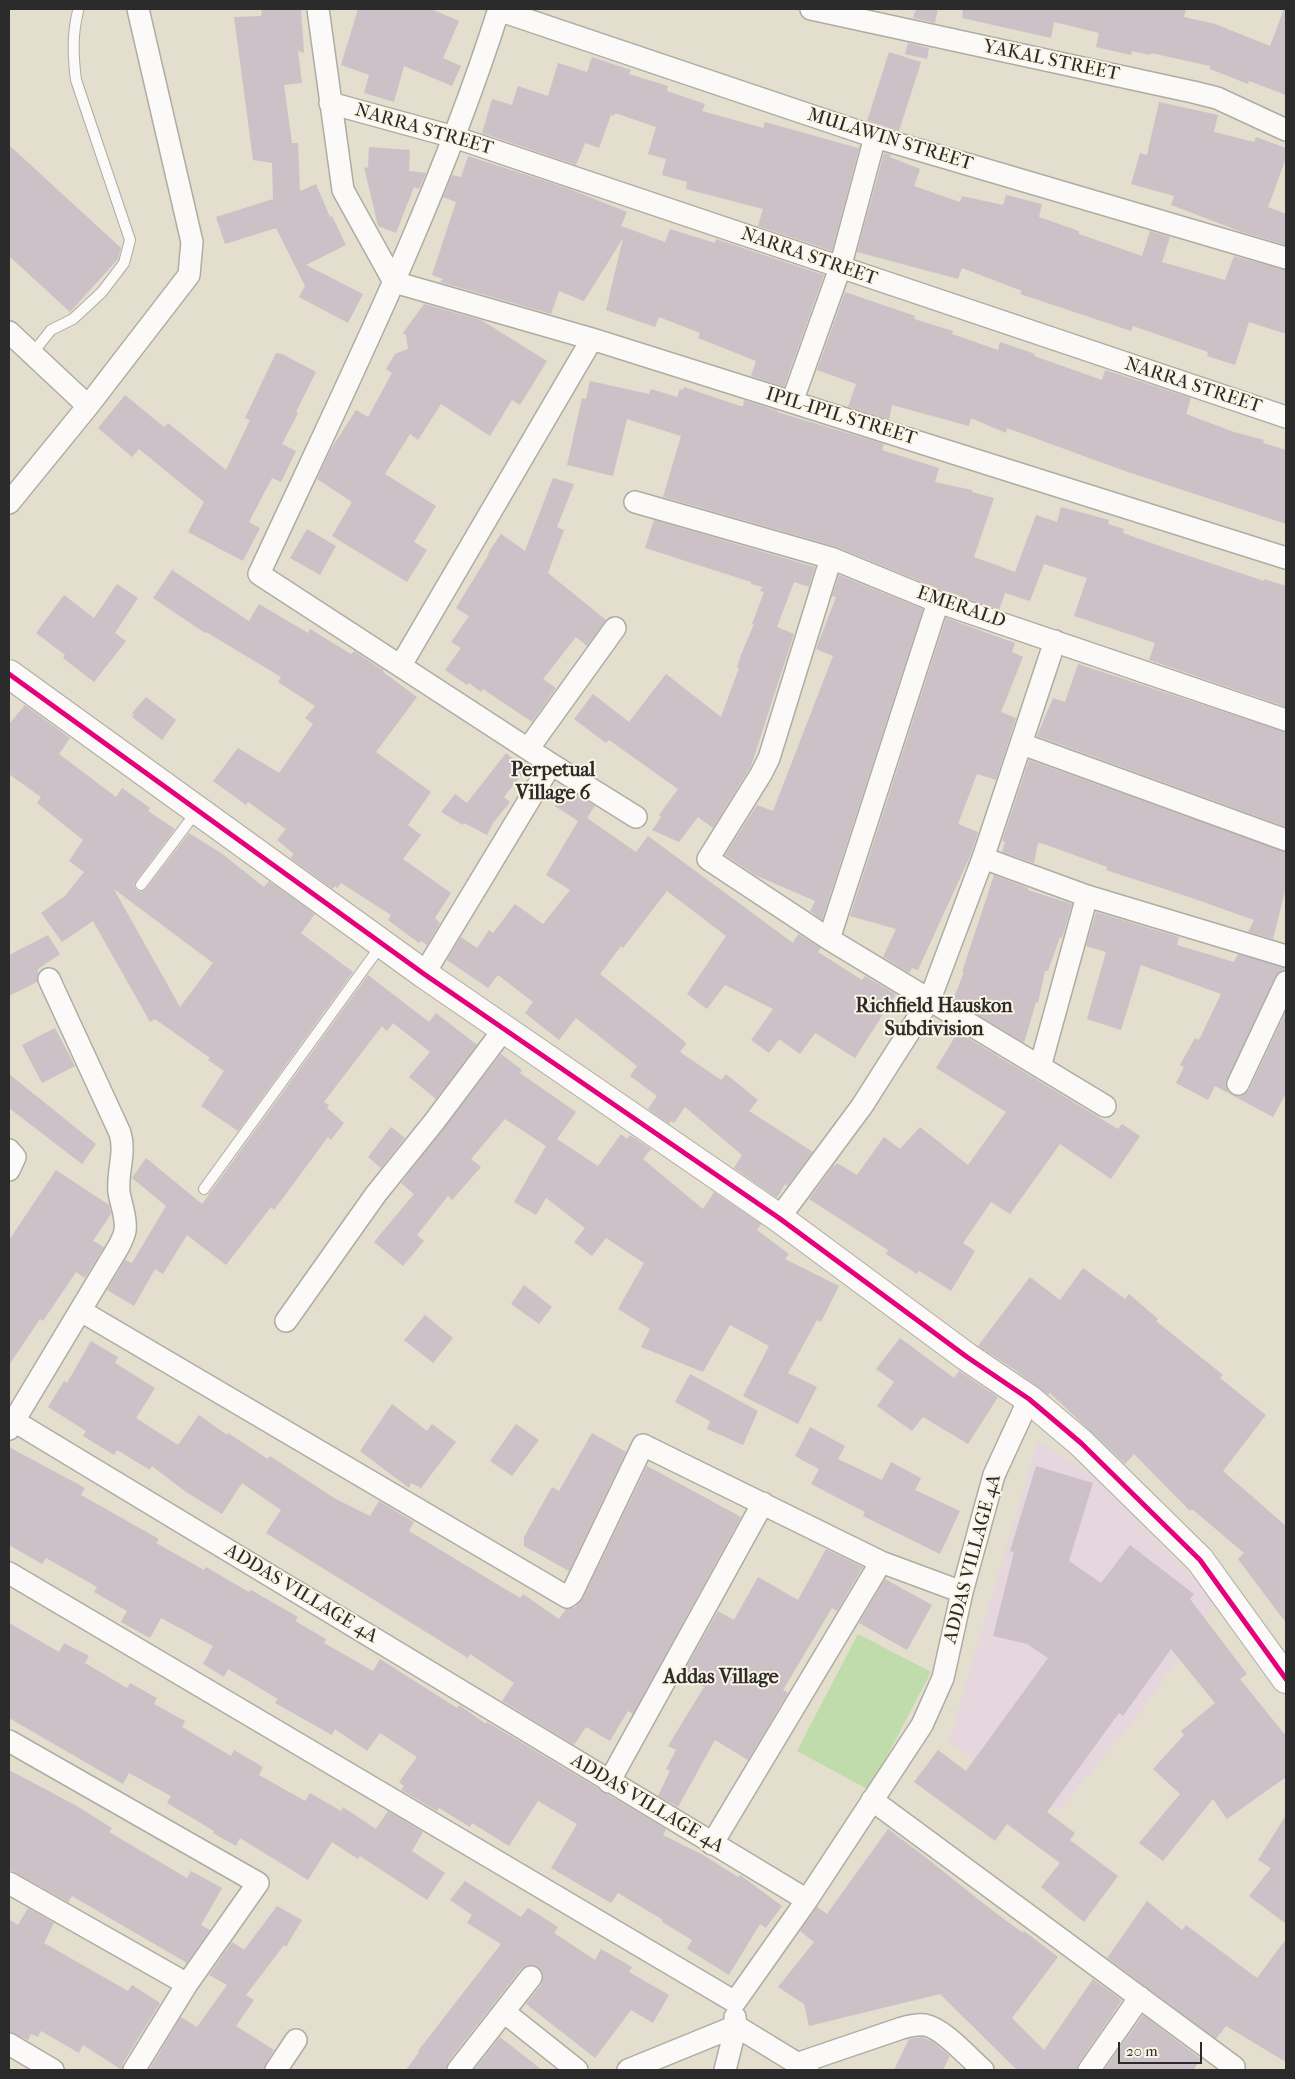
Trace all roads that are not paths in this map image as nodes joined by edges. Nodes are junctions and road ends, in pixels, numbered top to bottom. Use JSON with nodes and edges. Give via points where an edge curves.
{"nodes":[{"id":1,"x":138,"y":9,"type":"edge"},
{"id":2,"x":318,"y":9,"type":"edge"},
{"id":3,"x":499,"y":9,"type":"edge"},
{"id":4,"x":811,"y":9,"type":"edge"},
{"id":5,"x":78,"y":11,"type":"dead end"},
{"id":6,"x":330,"y":103,"type":"junction"},
{"id":7,"x":1286,"y":130,"type":"edge"},
{"id":8,"x":454,"y":137,"type":"junction"},
{"id":9,"x":875,"y":137,"type":"junction"},
{"id":10,"x":1286,"y":258,"type":"edge"},
{"id":11,"x":840,"y":268,"type":"junction"},
{"id":12,"x":394,"y":282,"type":"junction"},
{"id":13,"x":9,"y":332,"type":"edge"},
{"id":14,"x":592,"y":339,"type":"junction"},
{"id":15,"x":32,"y":354,"type":"junction"},
{"id":16,"x":792,"y":402,"type":"junction"},
{"id":17,"x":88,"y":406,"type":"junction"},
{"id":18,"x":1286,"y":417,"type":"edge"},
{"id":19,"x":635,"y":502,"type":"dead end"},
{"id":20,"x":9,"y":503,"type":"edge"},
{"id":21,"x":831,"y":558,"type":"junction"},
{"id":22,"x":1286,"y":558,"type":"edge"},
{"id":23,"x":938,"y":602,"type":"junction"},
{"id":24,"x":615,"y":628,"type":"dead end"},
{"id":25,"x":1055,"y":641,"type":"junction"},
{"id":26,"x":401,"y":664,"type":"junction"},
{"id":27,"x":9,"y":674,"type":"edge"},
{"id":28,"x":1286,"y":720,"type":"edge"},
{"id":29,"x":1022,"y":744,"type":"junction"},
{"id":30,"x":528,"y":749,"type":"junction"},
{"id":31,"x":551,"y":764,"type":"junction"},
{"id":32,"x":197,"y":810,"type":"junction"},
{"id":33,"x":636,"y":817,"type":"dead end"},
{"id":34,"x":1286,"y":840,"type":"edge"},
{"id":35,"x":983,"y":858,"type":"junction"},
{"id":36,"x":141,"y":885,"type":"dead end"},
{"id":37,"x":1087,"y":896,"type":"junction"},
{"id":38,"x":829,"y":939,"type":"junction"},
{"id":39,"x":383,"y":944,"type":"junction"},
{"id":40,"x":1286,"y":956,"type":"edge"},
{"id":41,"x":424,"y":974,"type":"junction"},
{"id":42,"x":49,"y":980,"type":"dead end"},
{"id":43,"x":1286,"y":982,"type":"edge"},
{"id":44,"x":930,"y":999,"type":"junction"},
{"id":45,"x":504,"y":1029,"type":"junction"},
{"id":46,"x":1040,"y":1066,"type":"junction"},
{"id":47,"x":1238,"y":1084,"type":"dead end"},
{"id":48,"x":1105,"y":1106,"type":"dead end"},
{"id":49,"x":9,"y":1150,"type":"edge"},
{"id":50,"x":9,"y":1170,"type":"edge"},
{"id":51,"x":204,"y":1189,"type":"dead end"},
{"id":52,"x":779,"y":1218,"type":"junction"},
{"id":53,"x":81,"y":1311,"type":"junction"},
{"id":54,"x":286,"y":1321,"type":"dead end"},
{"id":55,"x":1029,"y":1399,"type":"junction"},
{"id":56,"x":12,"y":1425,"type":"edge"},
{"id":57,"x":762,"y":1503,"type":"junction"},
{"id":58,"x":881,"y":1562,"type":"junction"},
{"id":59,"x":9,"y":1573,"type":"edge"},
{"id":60,"x":962,"y":1592,"type":"junction"},
{"id":61,"x":1286,"y":1679,"type":"edge"},
{"id":62,"x":9,"y":1741,"type":"edge"},
{"id":63,"x":609,"y":1782,"type":"junction"},
{"id":64,"x":872,"y":1800,"type":"junction"},
{"id":65,"x":712,"y":1844,"type":"junction"},
{"id":66,"x":9,"y":1883,"type":"edge"},
{"id":67,"x":807,"y":1900,"type":"junction"},
{"id":68,"x":531,"y":1977,"type":"dead end"},
{"id":69,"x":187,"y":1984,"type":"junction"},
{"id":70,"x":1140,"y":1997,"type":"junction"},
{"id":71,"x":735,"y":2002,"type":"junction"},
{"id":72,"x":504,"y":2012,"type":"junction"},
{"id":73,"x":736,"y":2026,"type":"junction"},
{"id":74,"x":296,"y":2040,"type":"dead end"},
{"id":75,"x":9,"y":2044,"type":"edge"},
{"id":76,"x":802,"y":2067,"type":"edge"},
{"id":77,"x":1234,"y":2067,"type":"dead end"},
{"id":78,"x":53,"y":2070,"type":"edge"},
{"id":79,"x":134,"y":2070,"type":"edge"},
{"id":80,"x":276,"y":2070,"type":"edge"},
{"id":81,"x":458,"y":2070,"type":"edge"},
{"id":82,"x":577,"y":2070,"type":"edge"},
{"id":83,"x":628,"y":2070,"type":"edge"},
{"id":84,"x":725,"y":2070,"type":"edge"},
{"id":85,"x":983,"y":2070,"type":"edge"},
{"id":86,"x":1089,"y":2070,"type":"edge"}],
"edges":[{"from":1,"to":17,"type":"street","via":[[192,242],[189,275]]},
{"from":2,"to":6,"type":"street"},
{"from":3,"to":8,"type":"street"},
{"from":3,"to":9,"type":"street","name":"MULAWIN STREET"},
{"from":4,"to":7,"type":"street","name":"YAKAL STREET","via":[[1217,98]]},
{"from":5,"to":15,"type":"lane","via":[[73,52],[76,80],[130,240],[124,263],[102,292],[73,319],[51,330]]},
{"from":6,"to":8,"type":"street","name":"NARRA STREET"},
{"from":6,"to":12,"type":"street","via":[[343,190]]},
{"from":8,"to":11,"type":"street","name":"NARRA STREET"},
{"from":8,"to":12,"type":"street"},
{"from":9,"to":10,"type":"street","name":"MULAWIN STREET"},
{"from":9,"to":11,"type":"street"},
{"from":11,"to":16,"type":"street"},
{"from":11,"to":18,"type":"street","name":"NARRA STREET"},
{"from":12,"to":14,"type":"street","name":"IPIL-IPIL STREET"},
{"from":12,"to":26,"type":"street","via":[[259,574]]},
{"from":13,"to":15,"type":"street"},
{"from":14,"to":16,"type":"street","name":"IPIL-IPIL STREET"},
{"from":14,"to":26,"type":"street"},
{"from":15,"to":17,"type":"street"},
{"from":16,"to":22,"type":"street","name":"IPIL-IPIL STREET"},
{"from":17,"to":20,"type":"street"},
{"from":19,"to":21,"type":"street","name":"EMERALD"},
{"from":21,"to":23,"type":"street","name":"EMERALD"},
{"from":21,"to":38,"type":"street","via":[[769,758],[708,858]]},
{"from":23,"to":25,"type":"street","name":"EMERALD"},
{"from":23,"to":38,"type":"street"},
{"from":24,"to":30,"type":"street"},
{"from":25,"to":28,"type":"street","name":"EMERALD"},
{"from":25,"to":29,"type":"street"},
{"from":26,"to":30,"type":"street"},
{"from":27,"to":32,"type":"main road"},
{"from":29,"to":34,"type":"street"},
{"from":29,"to":35,"type":"street"},
{"from":30,"to":31,"type":"street"},
{"from":31,"to":33,"type":"street"},
{"from":31,"to":41,"type":"street"},
{"from":32,"to":36,"type":"lane"},
{"from":32,"to":39,"type":"main road"},
{"from":35,"to":37,"type":"street"},
{"from":35,"to":44,"type":"street"},
{"from":37,"to":40,"type":"street"},
{"from":37,"to":46,"type":"street"},
{"from":38,"to":44,"type":"street"},
{"from":39,"to":41,"type":"main road"},
{"from":39,"to":51,"type":"lane"},
{"from":41,"to":45,"type":"main road"},
{"from":42,"to":53,"type":"street","via":[[124,1145],[119,1191],[125,1232]]},
{"from":43,"to":47,"type":"street"},
{"from":44,"to":46,"type":"street"},
{"from":44,"to":52,"type":"street","via":[[862,1106]]},
{"from":45,"to":52,"type":"main road"},
{"from":45,"to":54,"type":"street","via":[[376,1194]]},
{"from":46,"to":48,"type":"street"},
{"from":49,"to":50,"type":"street","via":[[14,1157]]},
{"from":52,"to":55,"type":"main road"},
{"from":53,"to":56,"type":"street"},
{"from":53,"to":57,"type":"street","via":[[567,1597],[572,1593],[644,1445]]},
{"from":55,"to":60,"type":"street","name":"ADDAS VILLAGE 4A","via":[[994,1475]]},
{"from":55,"to":61,"type":"main road","via":[[1081,1442],[1200,1560]]},
{"from":56,"to":63,"type":"street","name":"ADDAS VILLAGE 4A"},
{"from":57,"to":58,"type":"street"},
{"from":57,"to":63,"type":"street"},
{"from":58,"to":60,"type":"street"},
{"from":58,"to":65,"type":"street"},
{"from":59,"to":71,"type":"street"},
{"from":60,"to":64,"type":"street","name":"ADDAS VILLAGE 4A","via":[[943,1678],[922,1725]]},
{"from":62,"to":69,"type":"street","via":[[258,1884]]},
{"from":63,"to":65,"type":"street","name":"ADDAS VILLAGE 4A"},
{"from":64,"to":67,"type":"street","name":"ADDAS VILLAGE 4A"},
{"from":64,"to":70,"type":"street"},
{"from":65,"to":67,"type":"street","name":"ADDAS VILLAGE 4A"},
{"from":66,"to":69,"type":"street"},
{"from":67,"to":71,"type":"street"},
{"from":68,"to":72,"type":"street"},
{"from":69,"to":79,"type":"street"},
{"from":70,"to":77,"type":"street"},
{"from":70,"to":86,"type":"street"},
{"from":71,"to":73,"type":"street"},
{"from":72,"to":81,"type":"street"},
{"from":72,"to":82,"type":"street"},
{"from":73,"to":76,"type":"street"},
{"from":73,"to":83,"type":"street"},
{"from":73,"to":84,"type":"street"},
{"from":74,"to":80,"type":"street"},
{"from":75,"to":78,"type":"street"},
{"from":76,"to":85,"type":"street","via":[[907,2027],[926,2025],[939,2032]]}]}
